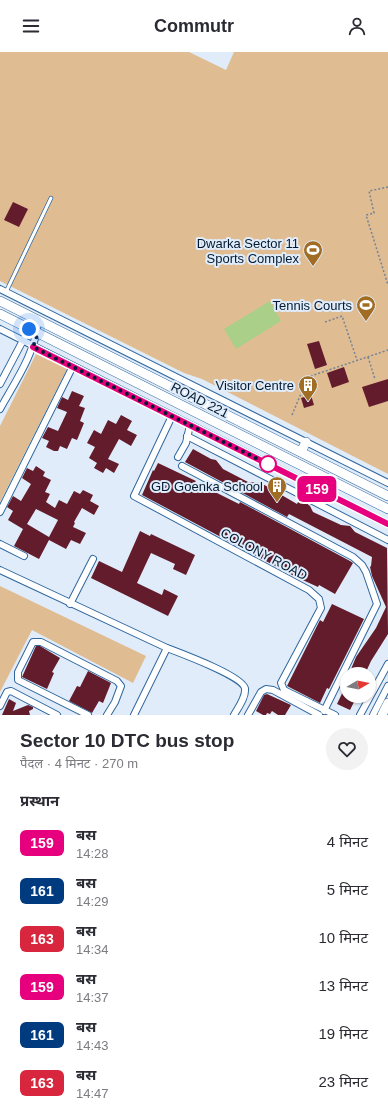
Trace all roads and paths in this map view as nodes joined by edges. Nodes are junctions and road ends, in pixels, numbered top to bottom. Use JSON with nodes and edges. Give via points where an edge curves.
{"nodes":[{"id":1,"x":388,"y":187,"type":"edge"},
{"id":2,"x":51,"y":198,"type":"dead end"},
{"id":3,"x":388,"y":285,"type":"edge"},
{"id":4,"x":3,"y":291,"type":"edge"},
{"id":5,"x":0,"y":301,"type":"edge"},
{"id":6,"x":0,"y":314,"type":"edge"},
{"id":7,"x":38,"y":321,"type":"junction"},
{"id":8,"x":325,"y":322,"type":"dead end"},
{"id":9,"x":0,"y":329,"type":"edge"},
{"id":10,"x":29,"y":329,"type":"junction"},
{"id":11,"x":38,"y":333,"type":"junction"},
{"id":12,"x":22,"y":341,"type":"junction"},
{"id":13,"x":33,"y":347,"type":"junction"},
{"id":14,"x":388,"y":350,"type":"edge"},
{"id":15,"x":368,"y":357,"type":"junction"},
{"id":16,"x":357,"y":360,"type":"junction"},
{"id":17,"x":73,"y":366,"type":"junction"},
{"id":18,"x":375,"y":379,"type":"dead end"},
{"id":19,"x":0,"y":384,"type":"edge"},
{"id":20,"x":0,"y":409,"type":"edge"},
{"id":21,"x":292,"y":415,"type":"dead end"},
{"id":22,"x":172,"y":416,"type":"junction"},
{"id":23,"x":190,"y":425,"type":"junction"},
{"id":24,"x":187,"y":436,"type":"junction"},
{"id":25,"x":306,"y":442,"type":"junction"},
{"id":26,"x":301,"y":452,"type":"junction"},
{"id":27,"x":178,"y":457,"type":"dead end"},
{"id":28,"x":182,"y":466,"type":"dead end"},
{"id":29,"x":324,"y":478,"type":"junction"},
{"id":30,"x":388,"y":483,"type":"edge"},
{"id":31,"x":318,"y":490,"type":"junction"},
{"id":32,"x":388,"y":496,"type":"edge"},
{"id":33,"x":388,"y":509,"type":"edge"},
{"id":34,"x":0,"y":512,"type":"edge"},
{"id":35,"x":388,"y":524,"type":"edge"},
{"id":36,"x":388,"y":540,"type":"edge"},
{"id":37,"x":0,"y":544,"type":"edge"},
{"id":38,"x":24,"y":556,"type":"dead end"},
{"id":39,"x":92,"y":559,"type":"dead end"},
{"id":40,"x":0,"y":570,"type":"edge"},
{"id":41,"x":70,"y":604,"type":"junction"},
{"id":42,"x":167,"y":648,"type":"junction"},
{"id":43,"x":388,"y":664,"type":"edge"},
{"id":44,"x":388,"y":687,"type":"edge"},
{"id":45,"x":388,"y":703,"type":"edge"},
{"id":46,"x":0,"y":706,"type":"edge"},
{"id":47,"x":322,"y":713,"type":"edge"},
{"id":48,"x":57,"y":715,"type":"edge"},
{"id":49,"x":88,"y":715,"type":"edge"},
{"id":50,"x":107,"y":715,"type":"edge"},
{"id":51,"x":134,"y":715,"type":"edge"},
{"id":52,"x":234,"y":715,"type":"edge"},
{"id":53,"x":248,"y":715,"type":"edge"},
{"id":54,"x":335,"y":715,"type":"edge"},
{"id":55,"x":360,"y":715,"type":"edge"},
{"id":56,"x":373,"y":715,"type":"edge"},
{"id":57,"x":382,"y":715,"type":"edge"}],
"edges":[{"from":1,"to":3,"type":"path","via":[[369,191],[374,213],[366,215]]},
{"from":2,"to":4,"type":"lane"},
{"from":4,"to":25,"type":"street"},
{"from":5,"to":7,"type":"main road","name":"ROAD 221"},
{"from":6,"to":10,"type":"main road","name":"ROAD 221"},
{"from":7,"to":10,"type":"street"},
{"from":7,"to":11,"type":"street"},
{"from":7,"to":26,"type":"main road","name":"ROAD 221"},
{"from":8,"to":16,"type":"path","via":[[342,316]]},
{"from":9,"to":12,"type":"street"},
{"from":10,"to":11,"type":"main road","name":"ROAD 221"},
{"from":10,"to":12,"type":"street"},
{"from":11,"to":13,"type":"street"},
{"from":11,"to":29,"type":"main road","name":"ROAD 221"},
{"from":12,"to":13,"type":"street"},
{"from":12,"to":19,"type":"street"},
{"from":13,"to":17,"type":"street"},
{"from":13,"to":20,"type":"street"},
{"from":14,"to":15,"type":"path"},
{"from":15,"to":16,"type":"path"},
{"from":15,"to":18,"type":"path"},
{"from":16,"to":21,"type":"path","via":[[308,377]]},
{"from":17,"to":22,"type":"street"},
{"from":17,"to":34,"type":"street"},
{"from":22,"to":23,"type":"street"},
{"from":22,"to":47,"type":"street","name":"COLONY ROAD","via":[[134,496],[309,590],[319,599],[321,608],[281,683],[284,690]]},
{"from":23,"to":24,"type":"street"},
{"from":23,"to":31,"type":"street"},
{"from":24,"to":27,"type":"street"},
{"from":24,"to":36,"type":"street"},
{"from":25,"to":26,"type":"main road"},
{"from":25,"to":30,"type":"street"},
{"from":26,"to":32,"type":"main road","name":"ROAD 221"},
{"from":28,"to":47,"type":"street","via":[[353,557],[362,565],[377,604]]},
{"from":29,"to":31,"type":"main road"},
{"from":29,"to":33,"type":"main road","name":"ROAD 221"},
{"from":31,"to":35,"type":"street"},
{"from":37,"to":38,"type":"street"},
{"from":39,"to":41,"type":"street"},
{"from":40,"to":41,"type":"street"},
{"from":41,"to":42,"type":"street"},
{"from":42,"to":51,"type":"street"},
{"from":42,"to":52,"type":"street","via":[[243,683],[246,689]]},
{"from":43,"to":55,"type":"street"},
{"from":44,"to":56,"type":"street"},
{"from":45,"to":57,"type":"main road"},
{"from":46,"to":48,"type":"street","via":[[7,692],[11,691]]},
{"from":47,"to":53,"type":"street","via":[[266,689],[261,692]]},
{"from":47,"to":54,"type":"street","name":"COLONY ROAD"},
{"from":49,"to":50,"type":"street","via":[[18,680],[18,672],[33,642],[41,642],[117,681],[121,686]]}]}
